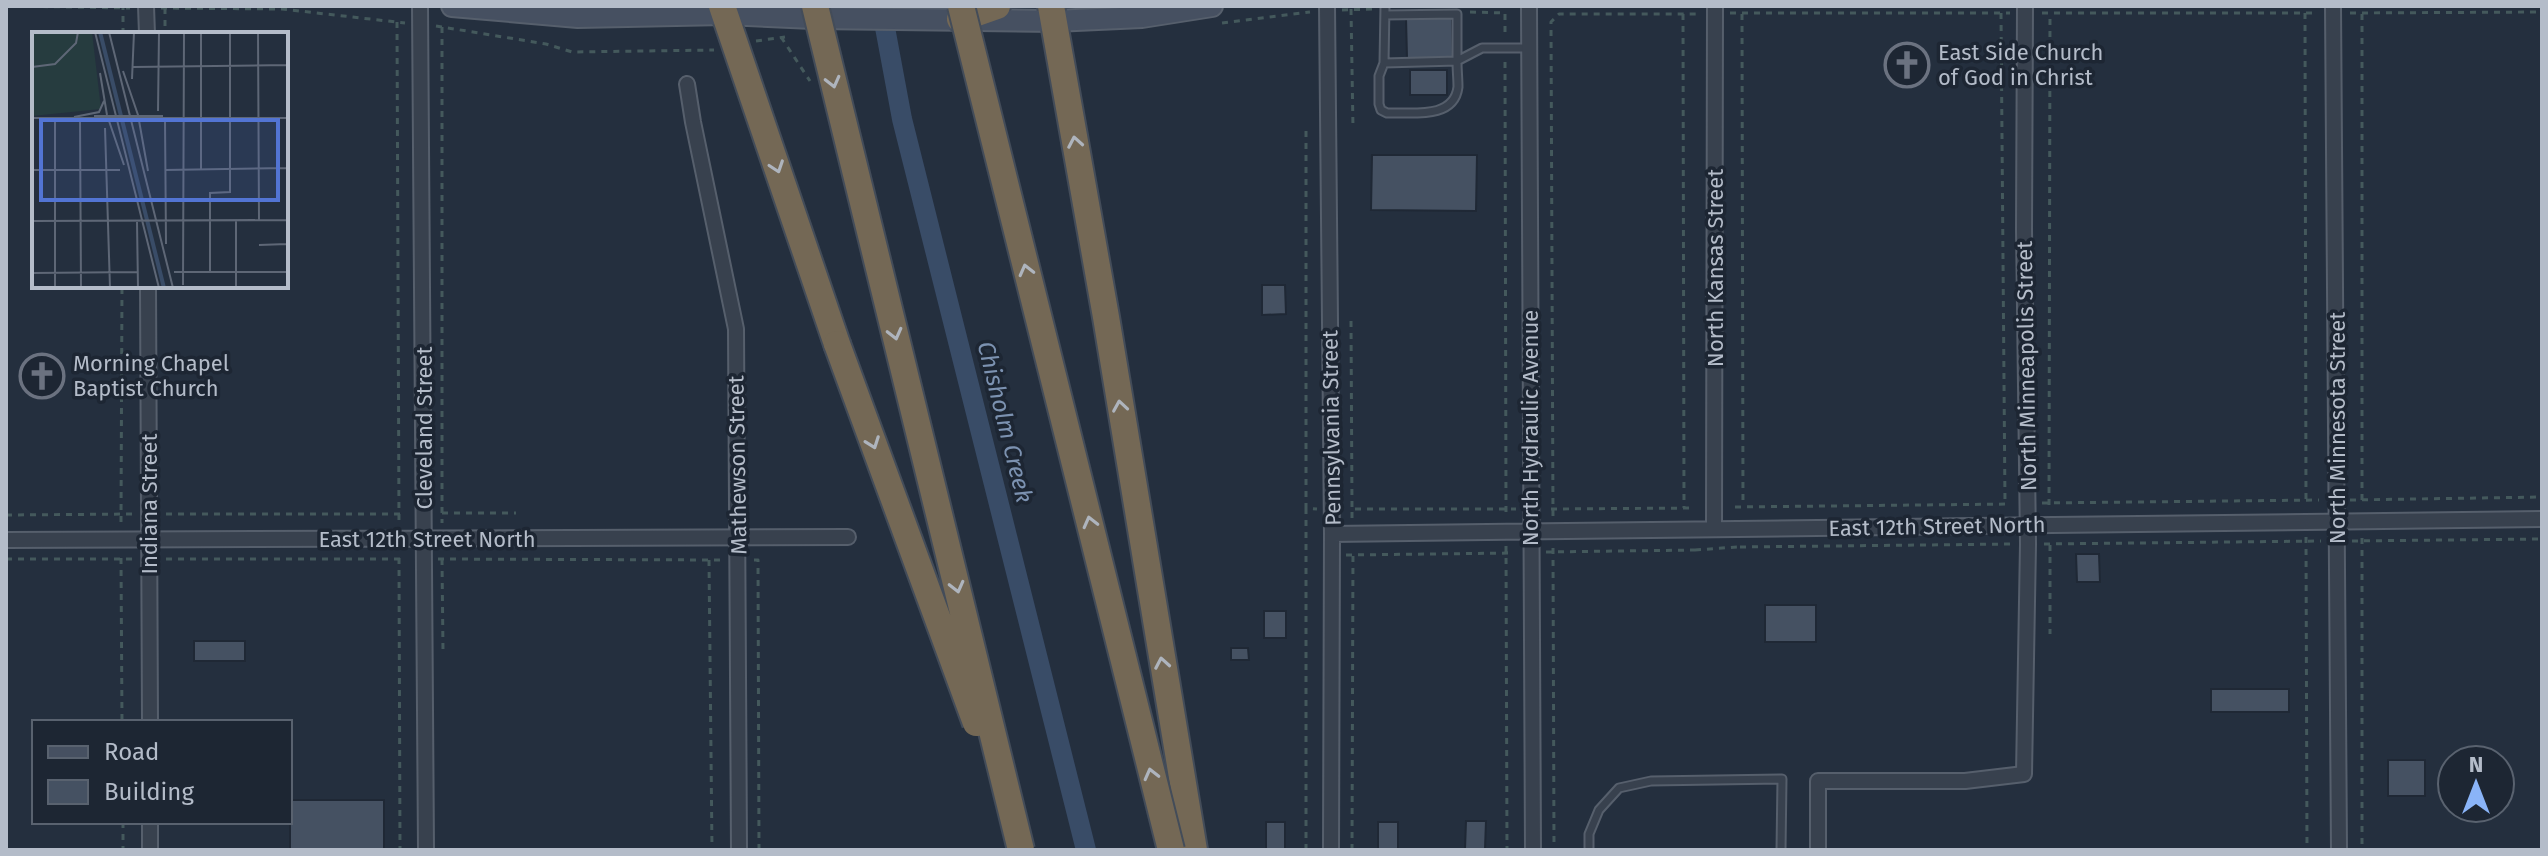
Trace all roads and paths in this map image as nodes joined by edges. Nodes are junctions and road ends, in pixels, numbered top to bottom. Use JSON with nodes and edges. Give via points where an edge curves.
{"nodes":[{"id":1,"x":6,"y":6,"type":"edge"},
{"id":2,"x":420,"y":6,"type":"edge"},
{"id":3,"x":452,"y":6,"type":"edge"},
{"id":4,"x":997,"y":6,"type":"edge"},
{"id":5,"x":1529,"y":6,"type":"edge"},
{"id":6,"x":146,"y":7,"type":"edge"},
{"id":7,"x":123,"y":8,"type":"edge"},
{"id":8,"x":165,"y":8,"type":"junction"},
{"id":9,"x":1327,"y":8,"type":"edge"},
{"id":10,"x":726,"y":9,"type":"edge"},
{"id":11,"x":1351,"y":9,"type":"junction"},
{"id":12,"x":2025,"y":9,"type":"edge"},
{"id":13,"x":2333,"y":9,"type":"edge"},
{"id":14,"x":1385,"y":10,"type":"edge"},
{"id":15,"x":1715,"y":10,"type":"edge"},
{"id":16,"x":814,"y":12,"type":"edge"},
{"id":17,"x":961,"y":12,"type":"edge"},
{"id":18,"x":1460,"y":12,"type":"dead end"},
{"id":19,"x":2542,"y":12,"type":"edge"},
{"id":20,"x":1742,"y":13,"type":"junction"},
{"id":21,"x":2001,"y":13,"type":"junction"},
{"id":22,"x":2050,"y":13,"type":"junction"},
{"id":23,"x":2305,"y":13,"type":"junction"},
{"id":24,"x":2362,"y":13,"type":"junction"},
{"id":25,"x":1052,"y":14,"type":"edge"},
{"id":26,"x":1217,"y":14,"type":"edge"},
{"id":27,"x":1683,"y":14,"type":"junction"},
{"id":28,"x":397,"y":22,"type":"junction"},
{"id":29,"x":420,"y":24,"type":"junction"},
{"id":30,"x":442,"y":27,"type":"junction"},
{"id":31,"x":123,"y":32,"type":"edge"},
{"id":32,"x":147,"y":32,"type":"edge"},
{"id":33,"x":165,"y":32,"type":"edge"},
{"id":34,"x":1505,"y":48,"type":"junction"},
{"id":35,"x":1529,"y":48,"type":"junction"},
{"id":36,"x":660,"y":50,"type":"dead end"},
{"id":37,"x":1457,"y":61,"type":"junction"},
{"id":38,"x":1384,"y":63,"type":"junction"},
{"id":39,"x":687,"y":84,"type":"dead end"},
{"id":40,"x":1353,"y":128,"type":"dead end"},
{"id":41,"x":122,"y":288,"type":"edge"},
{"id":42,"x":148,"y":288,"type":"edge"},
{"id":43,"x":2542,"y":497,"type":"edge"},
{"id":44,"x":2362,"y":499,"type":"junction"},
{"id":45,"x":2306,"y":500,"type":"junction"},
{"id":46,"x":2338,"y":500,"type":"junction"},
{"id":47,"x":2028,"y":503,"type":"junction"},
{"id":48,"x":2049,"y":503,"type":"junction"},
{"id":49,"x":2005,"y":504,"type":"junction"},
{"id":50,"x":1743,"y":506,"type":"junction"},
{"id":51,"x":1735,"y":507,"type":"dead end"},
{"id":52,"x":1306,"y":508,"type":"dead end"},
{"id":53,"x":1684,"y":508,"type":"junction"},
{"id":54,"x":1695,"y":508,"type":"dead end"},
{"id":55,"x":1506,"y":509,"type":"junction"},
{"id":56,"x":1531,"y":509,"type":"junction"},
{"id":57,"x":1553,"y":509,"type":"junction"},
{"id":58,"x":442,"y":513,"type":"junction"},
{"id":59,"x":516,"y":513,"type":"dead end"},
{"id":60,"x":121,"y":514,"type":"junction"},
{"id":61,"x":149,"y":514,"type":"junction"},
{"id":62,"x":399,"y":514,"type":"junction"},
{"id":63,"x":424,"y":514,"type":"junction"},
{"id":64,"x":6,"y":515,"type":"edge"},
{"id":65,"x":2542,"y":519,"type":"edge"},
{"id":66,"x":2306,"y":521,"type":"junction"},
{"id":67,"x":2338,"y":521,"type":"junction"},
{"id":68,"x":2362,"y":521,"type":"junction"},
{"id":69,"x":2028,"y":525,"type":"junction"},
{"id":70,"x":2050,"y":525,"type":"junction"},
{"id":71,"x":1714,"y":529,"type":"junction"},
{"id":72,"x":1531,"y":531,"type":"junction"},
{"id":73,"x":1553,"y":531,"type":"junction"},
{"id":74,"x":1506,"y":532,"type":"junction"},
{"id":75,"x":1332,"y":534,"type":"junction"},
{"id":76,"x":1353,"y":534,"type":"junction"},
{"id":77,"x":848,"y":537,"type":"dead end"},
{"id":78,"x":399,"y":538,"type":"junction"},
{"id":79,"x":424,"y":538,"type":"junction"},
{"id":80,"x":442,"y":538,"type":"junction"},
{"id":81,"x":738,"y":538,"type":"junction"},
{"id":82,"x":121,"y":539,"type":"junction"},
{"id":83,"x":149,"y":539,"type":"junction"},
{"id":84,"x":2542,"y":539,"type":"edge"},
{"id":85,"x":6,"y":540,"type":"edge"},
{"id":86,"x":2306,"y":541,"type":"junction"},
{"id":87,"x":2338,"y":541,"type":"junction"},
{"id":88,"x":2362,"y":541,"type":"junction"},
{"id":89,"x":2028,"y":544,"type":"junction"},
{"id":90,"x":2050,"y":544,"type":"junction"},
{"id":91,"x":1737,"y":547,"type":"dead end"},
{"id":92,"x":6,"y":559,"type":"edge"},
{"id":93,"x":121,"y":559,"type":"junction"},
{"id":94,"x":149,"y":559,"type":"junction"},
{"id":95,"x":399,"y":559,"type":"junction"},
{"id":96,"x":424,"y":559,"type":"junction"},
{"id":97,"x":442,"y":559,"type":"junction"},
{"id":98,"x":709,"y":560,"type":"junction"},
{"id":99,"x":738,"y":560,"type":"junction"},
{"id":100,"x":2050,"y":634,"type":"dead end"},
{"id":101,"x":443,"y":651,"type":"dead end"},
{"id":102,"x":122,"y":720,"type":"edge"},
{"id":103,"x":150,"y":720,"type":"edge"},
{"id":104,"x":123,"y":824,"type":"edge"},
{"id":105,"x":150,"y":824,"type":"edge"},
{"id":106,"x":123,"y":850,"type":"edge"},
{"id":107,"x":150,"y":850,"type":"edge"},
{"id":108,"x":400,"y":850,"type":"edge"},
{"id":109,"x":426,"y":850,"type":"edge"},
{"id":110,"x":712,"y":850,"type":"edge"},
{"id":111,"x":739,"y":850,"type":"edge"},
{"id":112,"x":759,"y":850,"type":"edge"},
{"id":113,"x":1020,"y":850,"type":"edge"},
{"id":114,"x":1171,"y":850,"type":"edge"},
{"id":115,"x":1194,"y":850,"type":"edge"},
{"id":116,"x":1306,"y":850,"type":"edge"},
{"id":117,"x":1331,"y":850,"type":"edge"},
{"id":118,"x":1352,"y":850,"type":"edge"},
{"id":119,"x":1507,"y":850,"type":"edge"},
{"id":120,"x":1533,"y":850,"type":"edge"},
{"id":121,"x":1554,"y":850,"type":"edge"},
{"id":122,"x":1589,"y":850,"type":"edge"},
{"id":123,"x":1781,"y":850,"type":"edge"},
{"id":124,"x":1818,"y":850,"type":"edge"},
{"id":125,"x":2307,"y":850,"type":"edge"},
{"id":126,"x":2339,"y":850,"type":"edge"},
{"id":127,"x":2362,"y":850,"type":"edge"}],
"edges":[{"from":1,"to":7,"type":"path"},
{"from":2,"to":29,"type":"street","name":"Cleveland Street"},
{"from":3,"to":10,"type":"main road","via":[[578,17]]},
{"from":4,"to":17,"type":"highway"},
{"from":5,"to":35,"type":"street","name":"North Hydraulic Avenue"},
{"from":6,"to":7,"type":"path"},
{"from":6,"to":8,"type":"path"},
{"from":6,"to":32,"type":"street"},
{"from":7,"to":31,"type":"path"},
{"from":8,"to":28,"type":"path","via":[[282,9]]},
{"from":8,"to":33,"type":"path"},
{"from":9,"to":11,"type":"path"},
{"from":9,"to":26,"type":"path"},
{"from":9,"to":75,"type":"street","name":"Pennsylvania Street"},
{"from":10,"to":16,"type":"main road"},
{"from":10,"to":113,"type":"highway","one_way":true,"bridge":true,"via":[[837,344]]},
{"from":11,"to":14,"type":"path"},
{"from":11,"to":40,"type":"path"},
{"from":12,"to":21,"type":"path"},
{"from":12,"to":22,"type":"path"},
{"from":12,"to":47,"type":"street","name":"North Minneapolis Street"},
{"from":13,"to":23,"type":"path"},
{"from":13,"to":24,"type":"path"},
{"from":13,"to":46,"type":"street","name":"North Minnesota Street"},
{"from":14,"to":37,"type":"lane","via":[[1457,14]]},
{"from":14,"to":38,"type":"lane"},
{"from":15,"to":20,"type":"path"},
{"from":15,"to":27,"type":"path"},
{"from":15,"to":71,"type":"street","name":"North Kansas Street"},
{"from":16,"to":17,"type":"main road"},
{"from":16,"to":113,"type":"highway","one_way":true,"bridge":true},
{"from":17,"to":25,"type":"main road"},
{"from":114,"to":17,"type":"highway","one_way":true,"bridge":true},
{"from":18,"to":34,"type":"path","via":[[1505,13]]},
{"from":19,"to":24,"type":"path"},
{"from":20,"to":21,"type":"path"},
{"from":20,"to":50,"type":"path"},
{"from":21,"to":49,"type":"path"},
{"from":22,"to":23,"type":"path"},
{"from":22,"to":48,"type":"path"},
{"from":23,"to":45,"type":"path"},
{"from":24,"to":44,"type":"path"},
{"from":25,"to":26,"type":"main road"},
{"from":115,"to":25,"type":"highway","one_way":true},
{"from":27,"to":53,"type":"path"},
{"from":27,"to":57,"type":"path","via":[[1559,14],[1551,22]]},
{"from":28,"to":29,"type":"path"},
{"from":28,"to":62,"type":"path"},
{"from":29,"to":30,"type":"path"},
{"from":29,"to":63,"type":"street","name":"Cleveland Street"},
{"from":30,"to":36,"type":"path","via":[[572,52]]},
{"from":30,"to":58,"type":"path"},
{"from":34,"to":35,"type":"lane"},
{"from":34,"to":37,"type":"lane","via":[[1482,48]]},
{"from":34,"to":55,"type":"path"},
{"from":35,"to":56,"type":"street","name":"North Hydraulic Avenue"},
{"from":37,"to":38,"type":"lane"},
{"from":37,"to":38,"type":"lane","via":[[1458,91],[1438,112],[1381,110],[1379,76]]},
{"from":39,"to":81,"type":"street","name":"Mathewson Street","via":[[736,329]]},
{"from":41,"to":60,"type":"path"},
{"from":42,"to":61,"type":"street","name":"Indiana Street"},
{"from":43,"to":44,"type":"path"},
{"from":44,"to":46,"type":"path"},
{"from":44,"to":68,"type":"path"},
{"from":45,"to":46,"type":"path"},
{"from":45,"to":48,"type":"path"},
{"from":45,"to":66,"type":"path"},
{"from":46,"to":67,"type":"street","name":"North Minnesota Street"},
{"from":47,"to":48,"type":"path"},
{"from":47,"to":49,"type":"path"},
{"from":47,"to":69,"type":"street","name":"North Minneapolis Street"},
{"from":48,"to":70,"type":"path"},
{"from":49,"to":50,"type":"path"},
{"from":50,"to":51,"type":"path"},
{"from":52,"to":116,"type":"path"},
{"from":53,"to":54,"type":"path"},
{"from":53,"to":57,"type":"path"},
{"from":55,"to":56,"type":"path"},
{"from":55,"to":74,"type":"path"},
{"from":55,"to":76,"type":"path","via":[[1352,509]]},
{"from":56,"to":57,"type":"path"},
{"from":56,"to":72,"type":"street","name":"North Hydraulic Avenue"},
{"from":57,"to":73,"type":"path"},
{"from":58,"to":59,"type":"path"},
{"from":58,"to":63,"type":"path"},
{"from":58,"to":80,"type":"path"},
{"from":60,"to":61,"type":"path"},
{"from":60,"to":64,"type":"path"},
{"from":60,"to":82,"type":"path"},
{"from":61,"to":62,"type":"path"},
{"from":61,"to":83,"type":"street","name":"Indiana Street"},
{"from":62,"to":63,"type":"path"},
{"from":62,"to":78,"type":"path"},
{"from":63,"to":79,"type":"street","name":"Cleveland Street"},
{"from":65,"to":68,"type":"street","name":"East 12th Street North"},
{"from":66,"to":67,"type":"street","name":"East 12th Street North"},
{"from":66,"to":70,"type":"street","name":"East 12th Street North"},
{"from":66,"to":86,"type":"path"},
{"from":67,"to":68,"type":"street","name":"East 12th Street North"},
{"from":67,"to":87,"type":"street","name":"North Minnesota Street"},
{"from":68,"to":88,"type":"path"},
{"from":69,"to":70,"type":"street","name":"East 12th Street North"},
{"from":69,"to":71,"type":"street","name":"East 12th Street North"},
{"from":69,"to":89,"type":"street","name":"North Minneapolis Street"},
{"from":70,"to":90,"type":"path"},
{"from":71,"to":73,"type":"street","name":"East 12th Street North"},
{"from":72,"to":73,"type":"street","name":"East 12th Street North"},
{"from":72,"to":74,"type":"street","name":"East 12th Street North"},
{"from":72,"to":120,"type":"street","name":"North Hydraulic Avenue"},
{"from":73,"to":121,"type":"path"},
{"from":74,"to":76,"type":"street","name":"East 12th Street North"},
{"from":74,"to":119,"type":"path"},
{"from":75,"to":76,"type":"street","name":"East 12th Street North"},
{"from":75,"to":117,"type":"street","name":"Pennsylvania Street"},
{"from":76,"to":118,"type":"path"},
{"from":77,"to":81,"type":"street","name":"East 12th Street North"},
{"from":78,"to":79,"type":"street","name":"East 12th Street North"},
{"from":78,"to":83,"type":"street","name":"East 12th Street North"},
{"from":78,"to":95,"type":"path"},
{"from":79,"to":80,"type":"street","name":"East 12th Street North"},
{"from":79,"to":96,"type":"street","name":"Cleveland Street"},
{"from":80,"to":81,"type":"street","name":"East 12th Street North"},
{"from":80,"to":97,"type":"path"},
{"from":81,"to":99,"type":"street","name":"Mathewson Street"},
{"from":82,"to":83,"type":"street","name":"East 12th Street North"},
{"from":82,"to":85,"type":"street","name":"East 12th Street North"},
{"from":82,"to":93,"type":"path"},
{"from":83,"to":94,"type":"street","name":"Indiana Street"},
{"from":84,"to":88,"type":"path"},
{"from":86,"to":87,"type":"path"},
{"from":86,"to":90,"type":"path"},
{"from":86,"to":125,"type":"path"},
{"from":87,"to":88,"type":"path"},
{"from":87,"to":126,"type":"street","name":"North Minnesota Street"},
{"from":88,"to":127,"type":"path"},
{"from":89,"to":90,"type":"path"},
{"from":89,"to":91,"type":"path"},
{"from":89,"to":124,"type":"street","name":"North Minneapolis Street","via":[[2024,774],[1965,781],[1818,781]]},
{"from":90,"to":100,"type":"path"},
{"from":92,"to":93,"type":"path"},
{"from":93,"to":94,"type":"path"},
{"from":93,"to":102,"type":"path"},
{"from":94,"to":95,"type":"path"},
{"from":94,"to":103,"type":"street","name":"Indiana Street"},
{"from":95,"to":96,"type":"path"},
{"from":95,"to":108,"type":"path"},
{"from":96,"to":97,"type":"path"},
{"from":96,"to":109,"type":"street","name":"Cleveland Street"},
{"from":97,"to":98,"type":"path"},
{"from":97,"to":101,"type":"path"},
{"from":98,"to":99,"type":"path"},
{"from":98,"to":110,"type":"path"},
{"from":99,"to":111,"type":"street","name":"Mathewson Street"},
{"from":99,"to":112,"type":"path","via":[[758,560]]},
{"from":104,"to":106,"type":"path"},
{"from":105,"to":107,"type":"street"},
{"from":122,"to":123,"type":"lane","via":[[1599,810],[1619,788],[1651,781],[1782,779]]}]}
